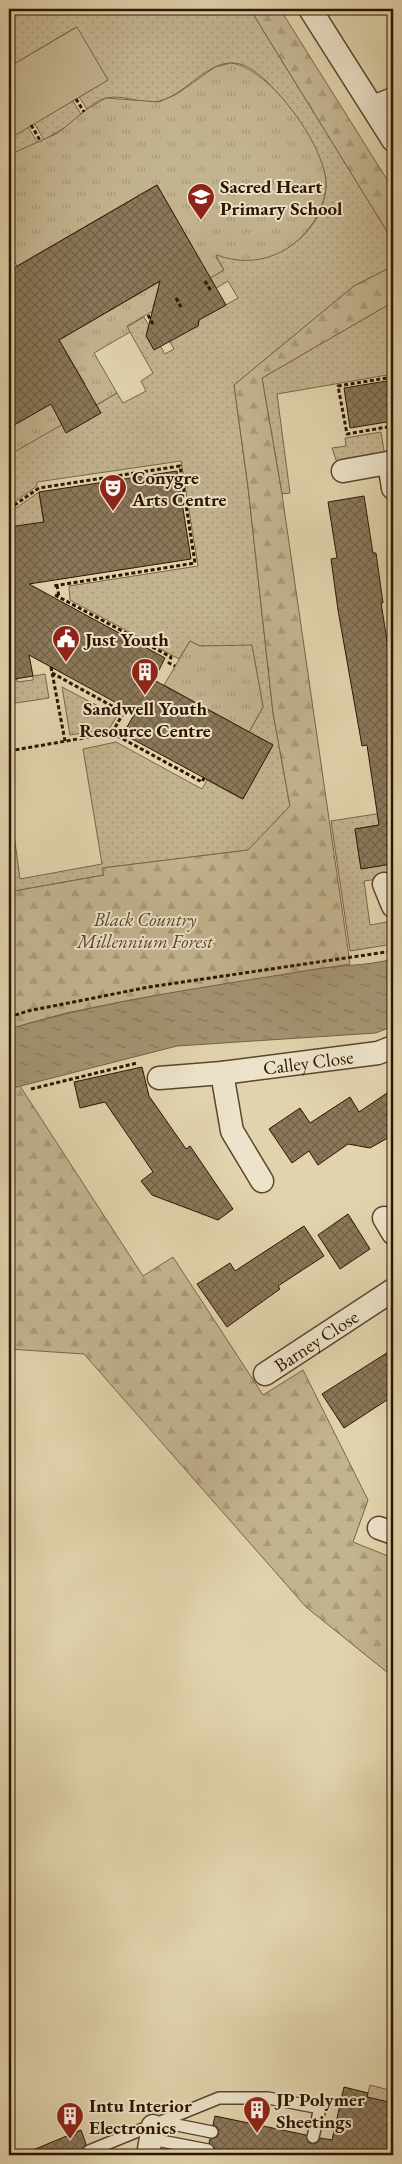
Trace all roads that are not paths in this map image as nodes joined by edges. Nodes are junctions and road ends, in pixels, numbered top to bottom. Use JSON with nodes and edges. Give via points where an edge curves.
{"nodes":[{"id":1,"x":310,"y":9,"type":"edge"},
{"id":2,"x":383,"y":103,"type":"edge"},
{"id":3,"x":393,"y":140,"type":"edge"},
{"id":4,"x":391,"y":463,"type":"edge"},
{"id":5,"x":343,"y":471,"type":"dead end"},
{"id":6,"x":393,"y":488,"type":"edge"},
{"id":7,"x":384,"y":884,"type":"dead end"},
{"id":8,"x":393,"y":906,"type":"edge"},
{"id":9,"x":393,"y":1047,"type":"edge"},
{"id":10,"x":222,"y":1073,"type":"junction"},
{"id":11,"x":159,"y":1078,"type":"dead end"},
{"id":12,"x":262,"y":1180,"type":"dead end"},
{"id":13,"x":393,"y":1290,"type":"edge"},
{"id":14,"x":265,"y":1374,"type":"dead end"},
{"id":15,"x":212,"y":2132,"type":"dead end"},
{"id":16,"x":153,"y":2136,"type":"edge"},
{"id":17,"x":313,"y":2136,"type":"dead end"},
{"id":18,"x":208,"y":2150,"type":"dead end"},
{"id":19,"x":89,"y":2151,"type":"dead end"}],
"edges":[{"from":1,"to":2,"type":"street"},
{"from":2,"to":3,"type":"street"},
{"from":4,"to":5,"type":"street"},
{"from":4,"to":6,"type":"street"},
{"from":7,"to":8,"type":"street"},
{"from":9,"to":10,"type":"street","name":"Calley Close","via":[[378,1053]]},
{"from":10,"to":11,"type":"street","name":"Calley Close"},
{"from":10,"to":12,"type":"street","via":[[232,1131]]},
{"from":13,"to":14,"type":"street","name":"Barney Close"},
{"from":15,"to":16,"type":"lane"},
{"from":16,"to":17,"type":"lane","via":[[219,2098],[268,2098],[320,2108]]},
{"from":16,"to":18,"type":"lane"},
{"from":16,"to":19,"type":"lane"}]}
